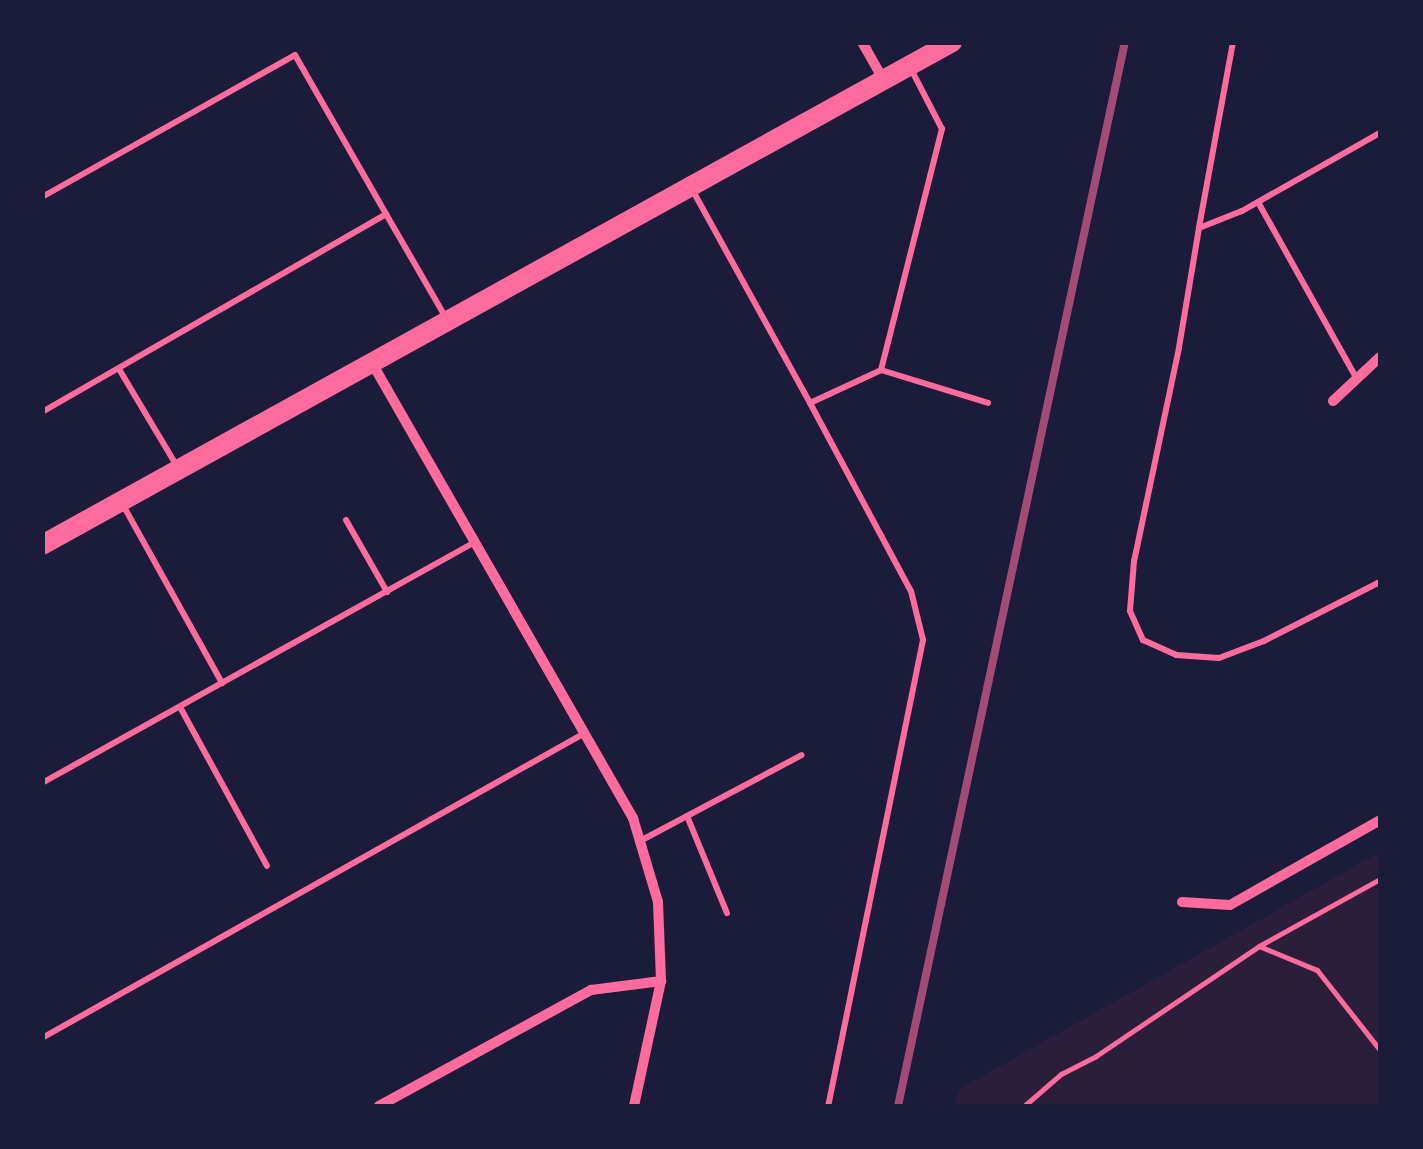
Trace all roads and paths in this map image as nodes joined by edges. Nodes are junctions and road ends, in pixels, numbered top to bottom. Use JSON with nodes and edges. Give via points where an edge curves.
{"nodes":[{"id":1,"x":862,"y":42,"type":"edge"},
{"id":2,"x":952,"y":42,"type":"edge"},
{"id":3,"x":1233,"y":42,"type":"edge"},
{"id":4,"x":909,"y":65,"type":"junction"},
{"id":5,"x":883,"y":79,"type":"junction"},
{"id":6,"x":1380,"y":133,"type":"edge"},
{"id":7,"x":690,"y":186,"type":"junction"},
{"id":8,"x":42,"y":197,"type":"edge"},
{"id":9,"x":1258,"y":202,"type":"junction"},
{"id":10,"x":386,"y":214,"type":"junction"},
{"id":11,"x":1199,"y":228,"type":"junction"},
{"id":12,"x":447,"y":320,"type":"junction"},
{"id":13,"x":1380,"y":358,"type":"edge"},
{"id":14,"x":372,"y":362,"type":"junction"},
{"id":15,"x":120,"y":368,"type":"junction"},
{"id":16,"x":882,"y":370,"type":"junction"},
{"id":17,"x":1357,"y":379,"type":"junction"},
{"id":18,"x":1333,"y":401,"type":"dead end"},
{"id":19,"x":988,"y":403,"type":"dead end"},
{"id":20,"x":810,"y":404,"type":"junction"},
{"id":21,"x":42,"y":412,"type":"edge"},
{"id":22,"x":179,"y":469,"type":"junction"},
{"id":23,"x":122,"y":501,"type":"junction"},
{"id":24,"x":346,"y":520,"type":"dead end"},
{"id":25,"x":475,"y":543,"type":"junction"},
{"id":26,"x":42,"y":546,"type":"edge"},
{"id":27,"x":1380,"y":582,"type":"edge"},
{"id":28,"x":387,"y":592,"type":"junction"},
{"id":29,"x":222,"y":684,"type":"junction"},
{"id":30,"x":180,"y":707,"type":"junction"},
{"id":31,"x":584,"y":733,"type":"junction"},
{"id":32,"x":802,"y":755,"type":"dead end"},
{"id":33,"x":42,"y":783,"type":"edge"},
{"id":34,"x":687,"y":816,"type":"junction"},
{"id":35,"x":1380,"y":820,"type":"edge"},
{"id":36,"x":640,"y":841,"type":"junction"},
{"id":37,"x":267,"y":866,"type":"dead end"},
{"id":38,"x":1380,"y":880,"type":"edge"},
{"id":39,"x":1182,"y":902,"type":"dead end"},
{"id":40,"x":727,"y":912,"type":"dead end"},
{"id":41,"x":1259,"y":946,"type":"junction"},
{"id":42,"x":661,"y":981,"type":"junction"},
{"id":43,"x":42,"y":1038,"type":"edge"},
{"id":44,"x":1380,"y":1050,"type":"edge"},
{"id":45,"x":378,"y":1106,"type":"edge"},
{"id":46,"x":634,"y":1106,"type":"edge"},
{"id":47,"x":828,"y":1106,"type":"edge"},
{"id":48,"x":1024,"y":1106,"type":"edge"}],
"edges":[{"from":1,"to":5,"type":"street"},
{"from":2,"to":4,"type":"main road"},
{"from":3,"to":11,"type":"lane"},
{"from":4,"to":5,"type":"main road"},
{"from":4,"to":16,"type":"lane","via":[[942,129]]},
{"from":5,"to":7,"type":"main road"},
{"from":6,"to":9,"type":"lane"},
{"from":7,"to":12,"type":"main road"},
{"from":7,"to":20,"type":"lane"},
{"from":8,"to":10,"type":"lane","via":[[295,55]]},
{"from":9,"to":11,"type":"lane"},
{"from":9,"to":17,"type":"lane"},
{"from":10,"to":12,"type":"lane"},
{"from":10,"to":15,"type":"lane"},
{"from":11,"to":27,"type":"lane","via":[[1134,561],[1130,611],[1143,640],[1176,656],[1219,658]]},
{"from":12,"to":14,"type":"main road"},
{"from":13,"to":17,"type":"street"},
{"from":14,"to":22,"type":"main road"},
{"from":14,"to":25,"type":"street"},
{"from":15,"to":21,"type":"lane"},
{"from":15,"to":22,"type":"lane"},
{"from":16,"to":19,"type":"lane"},
{"from":16,"to":20,"type":"lane"},
{"from":17,"to":18,"type":"street"},
{"from":20,"to":47,"type":"lane","via":[[911,591],[923,640]]},
{"from":22,"to":23,"type":"main road"},
{"from":23,"to":26,"type":"main road"},
{"from":23,"to":29,"type":"lane"},
{"from":24,"to":28,"type":"lane"},
{"from":25,"to":28,"type":"lane"},
{"from":25,"to":31,"type":"street"},
{"from":28,"to":29,"type":"lane"},
{"from":29,"to":30,"type":"lane"},
{"from":30,"to":33,"type":"lane"},
{"from":30,"to":37,"type":"lane"},
{"from":31,"to":36,"type":"street"},
{"from":31,"to":43,"type":"lane"},
{"from":32,"to":34,"type":"lane"},
{"from":34,"to":36,"type":"lane"},
{"from":34,"to":40,"type":"lane"},
{"from":35,"to":39,"type":"street","via":[[1230,905]]},
{"from":36,"to":42,"type":"street","via":[[658,902]]},
{"from":38,"to":41,"type":"path"},
{"from":41,"to":44,"type":"path","via":[[1317,970]]},
{"from":41,"to":48,"type":"path","via":[[1061,1074]]},
{"from":42,"to":45,"type":"street","via":[[592,990]]},
{"from":42,"to":46,"type":"street"}]}
